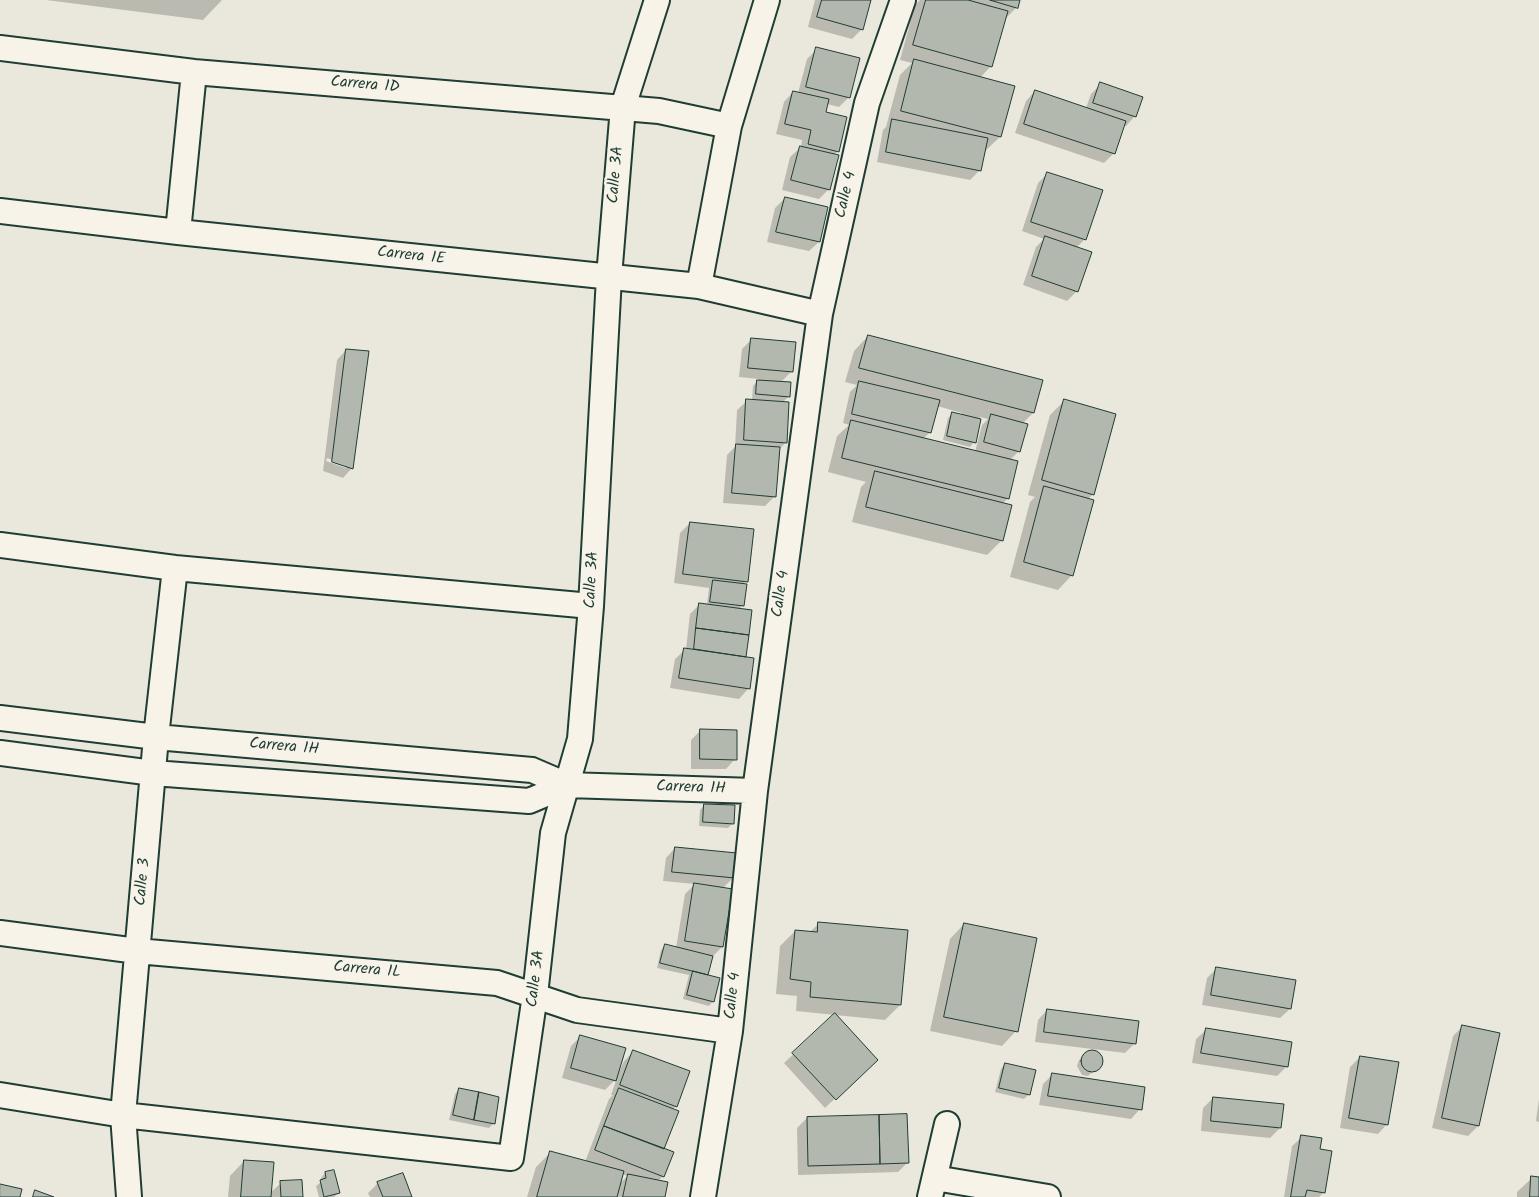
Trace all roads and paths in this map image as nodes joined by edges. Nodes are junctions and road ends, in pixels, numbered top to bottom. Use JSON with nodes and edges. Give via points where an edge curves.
{"nodes":[{"id":1,"x":657,"y":0,"type":"edge"},
{"id":2,"x":767,"y":0,"type":"edge"},
{"id":3,"x":903,"y":0,"type":"edge"},
{"id":4,"x":0,"y":48,"type":"edge"},
{"id":5,"x":194,"y":72,"type":"junction"},
{"id":6,"x":622,"y":108,"type":"junction"},
{"id":7,"x":729,"y":126,"type":"junction"},
{"id":8,"x":0,"y":211,"type":"edge"},
{"id":9,"x":178,"y":232,"type":"junction"},
{"id":10,"x":609,"y":278,"type":"junction"},
{"id":11,"x":699,"y":286,"type":"junction"},
{"id":12,"x":820,"y":314,"type":"junction"},
{"id":13,"x":0,"y":545,"type":"edge"},
{"id":14,"x":175,"y":568,"type":"junction"},
{"id":15,"x":592,"y":606,"type":"junction"},
{"id":16,"x":0,"y":718,"type":"edge"},
{"id":17,"x":156,"y":737,"type":"junction"},
{"id":18,"x":0,"y":753,"type":"edge"},
{"id":19,"x":153,"y":773,"type":"junction"},
{"id":20,"x":567,"y":785,"type":"junction"},
{"id":21,"x":755,"y":791,"type":"junction"},
{"id":22,"x":0,"y":933,"type":"edge"},
{"id":23,"x":138,"y":951,"type":"junction"},
{"id":24,"x":536,"y":995,"type":"junction"},
{"id":25,"x":730,"y":1031,"type":"junction"},
{"id":26,"x":0,"y":1095,"type":"edge"},
{"id":27,"x":123,"y":1115,"type":"junction"},
{"id":28,"x":947,"y":1124,"type":"dead end"},
{"id":29,"x":932,"y":1187,"type":"edge"},
{"id":30,"x":129,"y":1197,"type":"edge"},
{"id":31,"x":703,"y":1197,"type":"edge"},
{"id":32,"x":1048,"y":1197,"type":"edge"}],
"edges":[{"from":1,"to":6,"type":"street","name":"Calle 3A"},
{"from":2,"to":7,"type":"street"},
{"from":3,"to":12,"type":"street","name":"Calle 4","via":[[867,103]]},
{"from":4,"to":5,"type":"street","name":"Carrera 1D"},
{"from":5,"to":6,"type":"street","name":"Carrera 1D"},
{"from":5,"to":9,"type":"street"},
{"from":6,"to":7,"type":"street","name":"Carrera 1D","via":[[660,110]]},
{"from":6,"to":10,"type":"street","name":"Calle 3A"},
{"from":7,"to":11,"type":"street"},
{"from":8,"to":9,"type":"street","name":"Carrera 1E"},
{"from":9,"to":10,"type":"street","name":"Carrera 1E"},
{"from":10,"to":11,"type":"street","name":"Carrera 1E"},
{"from":10,"to":15,"type":"street","name":"Calle 3A"},
{"from":11,"to":12,"type":"street","name":"Carrera 1E"},
{"from":12,"to":21,"type":"street","name":"Calle 4"},
{"from":13,"to":14,"type":"street"},
{"from":14,"to":15,"type":"street"},
{"from":14,"to":17,"type":"street","name":"Calle 3"},
{"from":15,"to":20,"type":"street","name":"Calle 3A","via":[[580,739]]},
{"from":16,"to":17,"type":"street","name":"Carrera 1H"},
{"from":17,"to":19,"type":"street","name":"Calle 3"},
{"from":17,"to":20,"type":"street","name":"Carrera 1H","via":[[532,770]]},
{"from":18,"to":19,"type":"street","name":"Carrera 1H"},
{"from":19,"to":20,"type":"street","name":"Carrera 1H","via":[[529,801]]},
{"from":19,"to":23,"type":"street","name":"Calle 3"},
{"from":20,"to":21,"type":"street","name":"Carrera 1H"},
{"from":20,"to":24,"type":"street","name":"Calle 3A","via":[[553,833]]},
{"from":21,"to":25,"type":"street","name":"Calle 4"},
{"from":22,"to":23,"type":"street","name":"Carrera 1L"},
{"from":23,"to":24,"type":"street","name":"Carrera 1L","via":[[497,982]]},
{"from":23,"to":27,"type":"street","name":"Calle 3"},
{"from":24,"to":25,"type":"street","name":"Carrera 1L","via":[[577,1010]]},
{"from":24,"to":27,"type":"street","name":"Calle 3A","via":[[511,1158]]},
{"from":25,"to":31,"type":"street","name":"Calle 4"},
{"from":26,"to":27,"type":"street"},
{"from":27,"to":30,"type":"street","name":"Calle 3"},
{"from":28,"to":29,"type":"street"},
{"from":29,"to":32,"type":"street"}]}
